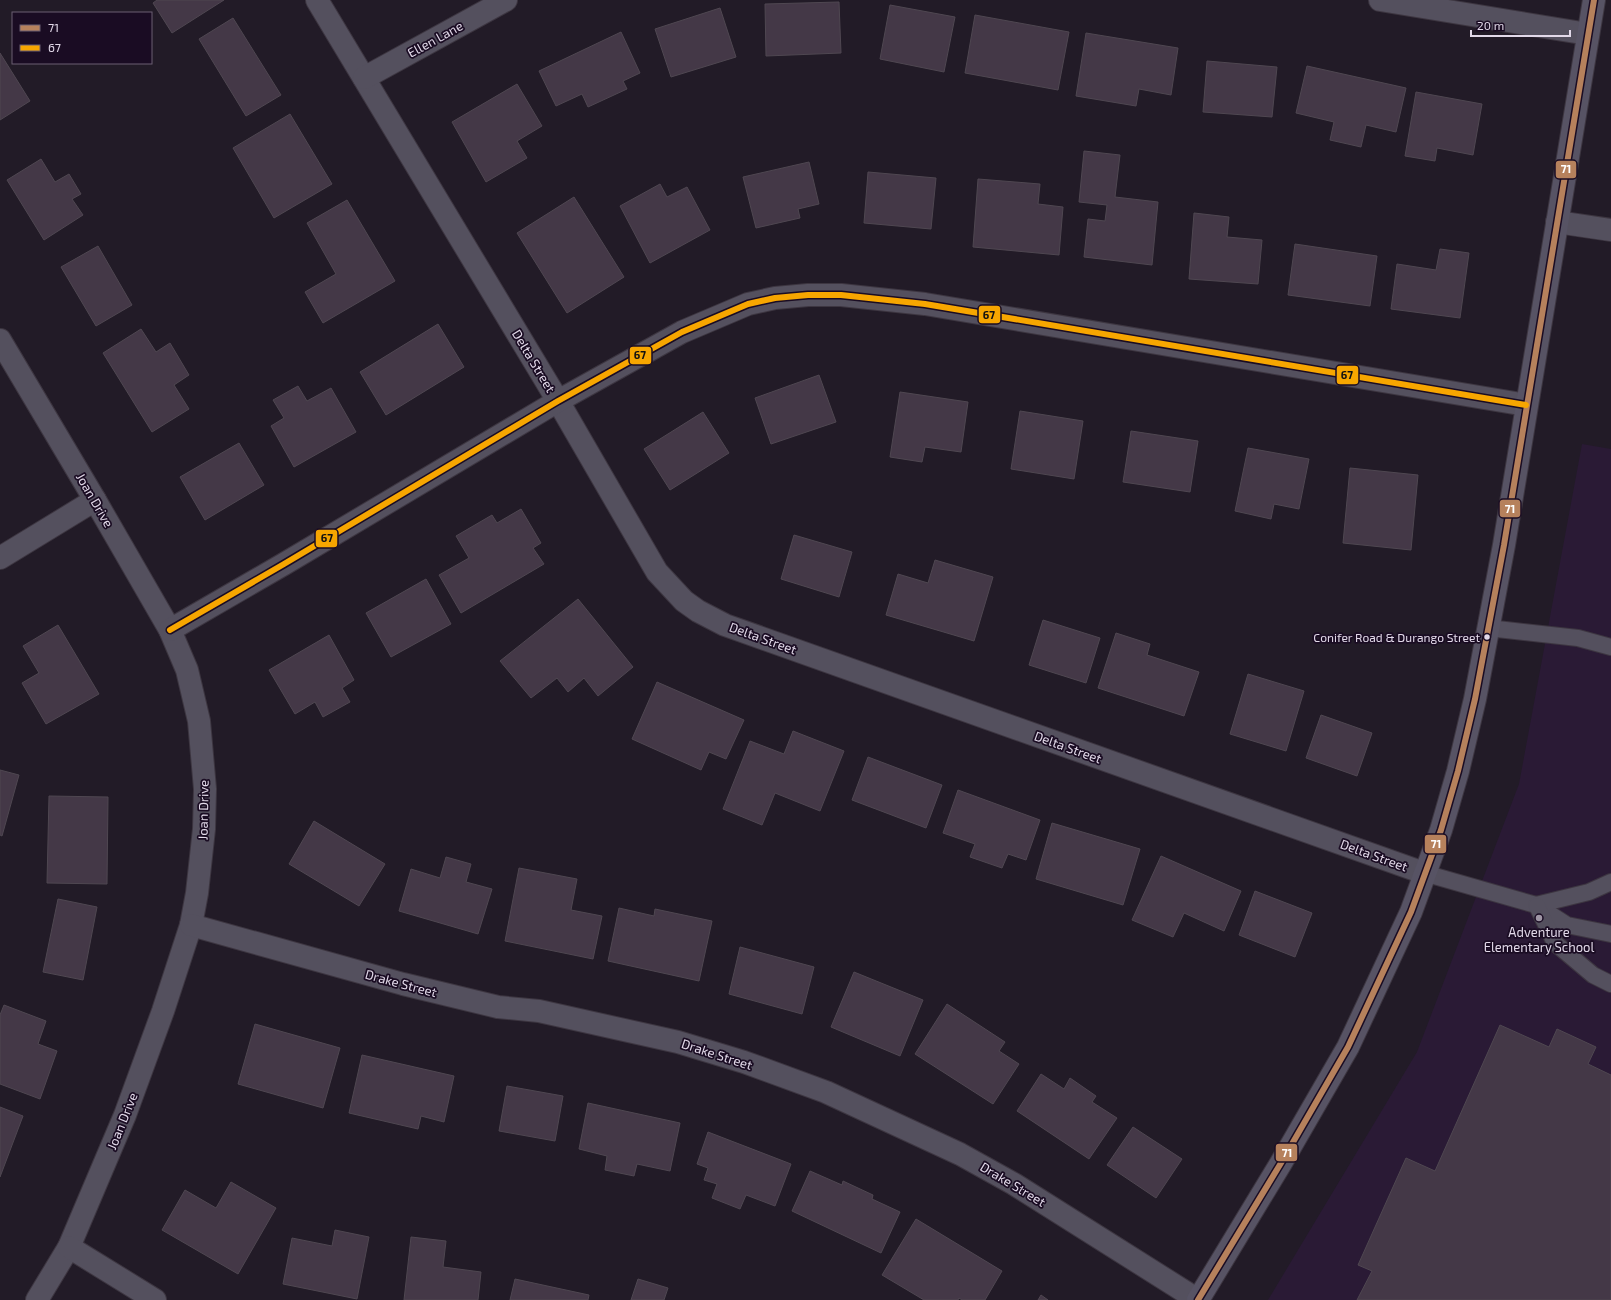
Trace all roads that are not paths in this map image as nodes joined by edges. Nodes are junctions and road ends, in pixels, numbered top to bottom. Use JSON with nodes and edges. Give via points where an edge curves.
{"nodes":[{"id":1,"x":317,"y":0,"type":"edge"},
{"id":2,"x":506,"y":0,"type":"edge"},
{"id":3,"x":1380,"y":0,"type":"edge"},
{"id":4,"x":1594,"y":0,"type":"edge"},
{"id":5,"x":1588,"y":34,"type":"junction"},
{"id":6,"x":364,"y":78,"type":"junction"},
{"id":7,"x":1557,"y":222,"type":"junction"},
{"id":8,"x":1611,"y":230,"type":"edge"},
{"id":9,"x":0,"y":340,"type":"edge"},
{"id":10,"x":558,"y":401,"type":"junction"},
{"id":11,"x":1526,"y":405,"type":"junction"},
{"id":12,"x":95,"y":500,"type":"junction"},
{"id":13,"x":0,"y":558,"type":"edge"},
{"id":14,"x":1488,"y":628,"type":"junction"},
{"id":15,"x":170,"y":630,"type":"junction"},
{"id":16,"x":1611,"y":647,"type":"edge"},
{"id":17,"x":1424,"y":873,"type":"junction"},
{"id":18,"x":1611,"y":882,"type":"edge"},
{"id":19,"x":1536,"y":905,"type":"junction"},
{"id":20,"x":191,"y":925,"type":"junction"},
{"id":21,"x":1611,"y":934,"type":"edge"},
{"id":22,"x":1611,"y":984,"type":"edge"},
{"id":23,"x":69,"y":1248,"type":"junction"},
{"id":24,"x":37,"y":1300,"type":"edge"},
{"id":25,"x":155,"y":1300,"type":"edge"},
{"id":26,"x":1198,"y":1300,"type":"edge"}],
"edges":[{"from":1,"to":6,"type":"street","name":"Delta Street"},
{"from":2,"to":6,"type":"street","name":"Ellen Lane"},
{"from":3,"to":5,"type":"street"},
{"from":4,"to":5,"type":"street"},
{"from":5,"to":7,"type":"street"},
{"from":6,"to":10,"type":"street","name":"Delta Street"},
{"from":7,"to":8,"type":"street"},
{"from":7,"to":11,"type":"street"},
{"from":9,"to":12,"type":"street","name":"Joan Drive"},
{"from":10,"to":11,"type":"street","via":[[682,332],[748,304],[775,298],[834,295],[925,304]]},
{"from":10,"to":15,"type":"street"},
{"from":10,"to":17,"type":"street","name":"Delta Street","via":[[657,572],[684,601],[698,611],[725,625]]},
{"from":11,"to":14,"type":"street"},
{"from":12,"to":13,"type":"street"},
{"from":12,"to":15,"type":"street","name":"Joan Drive"},
{"from":14,"to":16,"type":"lane","via":[[1578,638]]},
{"from":14,"to":17,"type":"street","via":[[1458,771],[1441,830]]},
{"from":15,"to":20,"type":"street","name":"Joan Drive","via":[[187,670],[199,721],[205,789],[204,829]]},
{"from":17,"to":19,"type":"lane"},
{"from":17,"to":26,"type":"street","via":[[1410,912],[1348,1047]]},
{"from":18,"to":19,"type":"lane","via":[[1589,892]]},
{"from":19,"to":21,"type":"lane","via":[[1567,925]]},
{"from":19,"to":22,"type":"lane","via":[[1556,942],[1593,975]]},
{"from":20,"to":23,"type":"street","name":"Joan Drive","via":[[125,1115]]},
{"from":20,"to":26,"type":"street","name":"Drake Street","via":[[403,984],[498,1007],[539,1011],[678,1042],[744,1062],[818,1090],[960,1154],[1014,1184]]},
{"from":23,"to":24,"type":"street","name":"Joan Drive"},
{"from":23,"to":25,"type":"street"}]}
